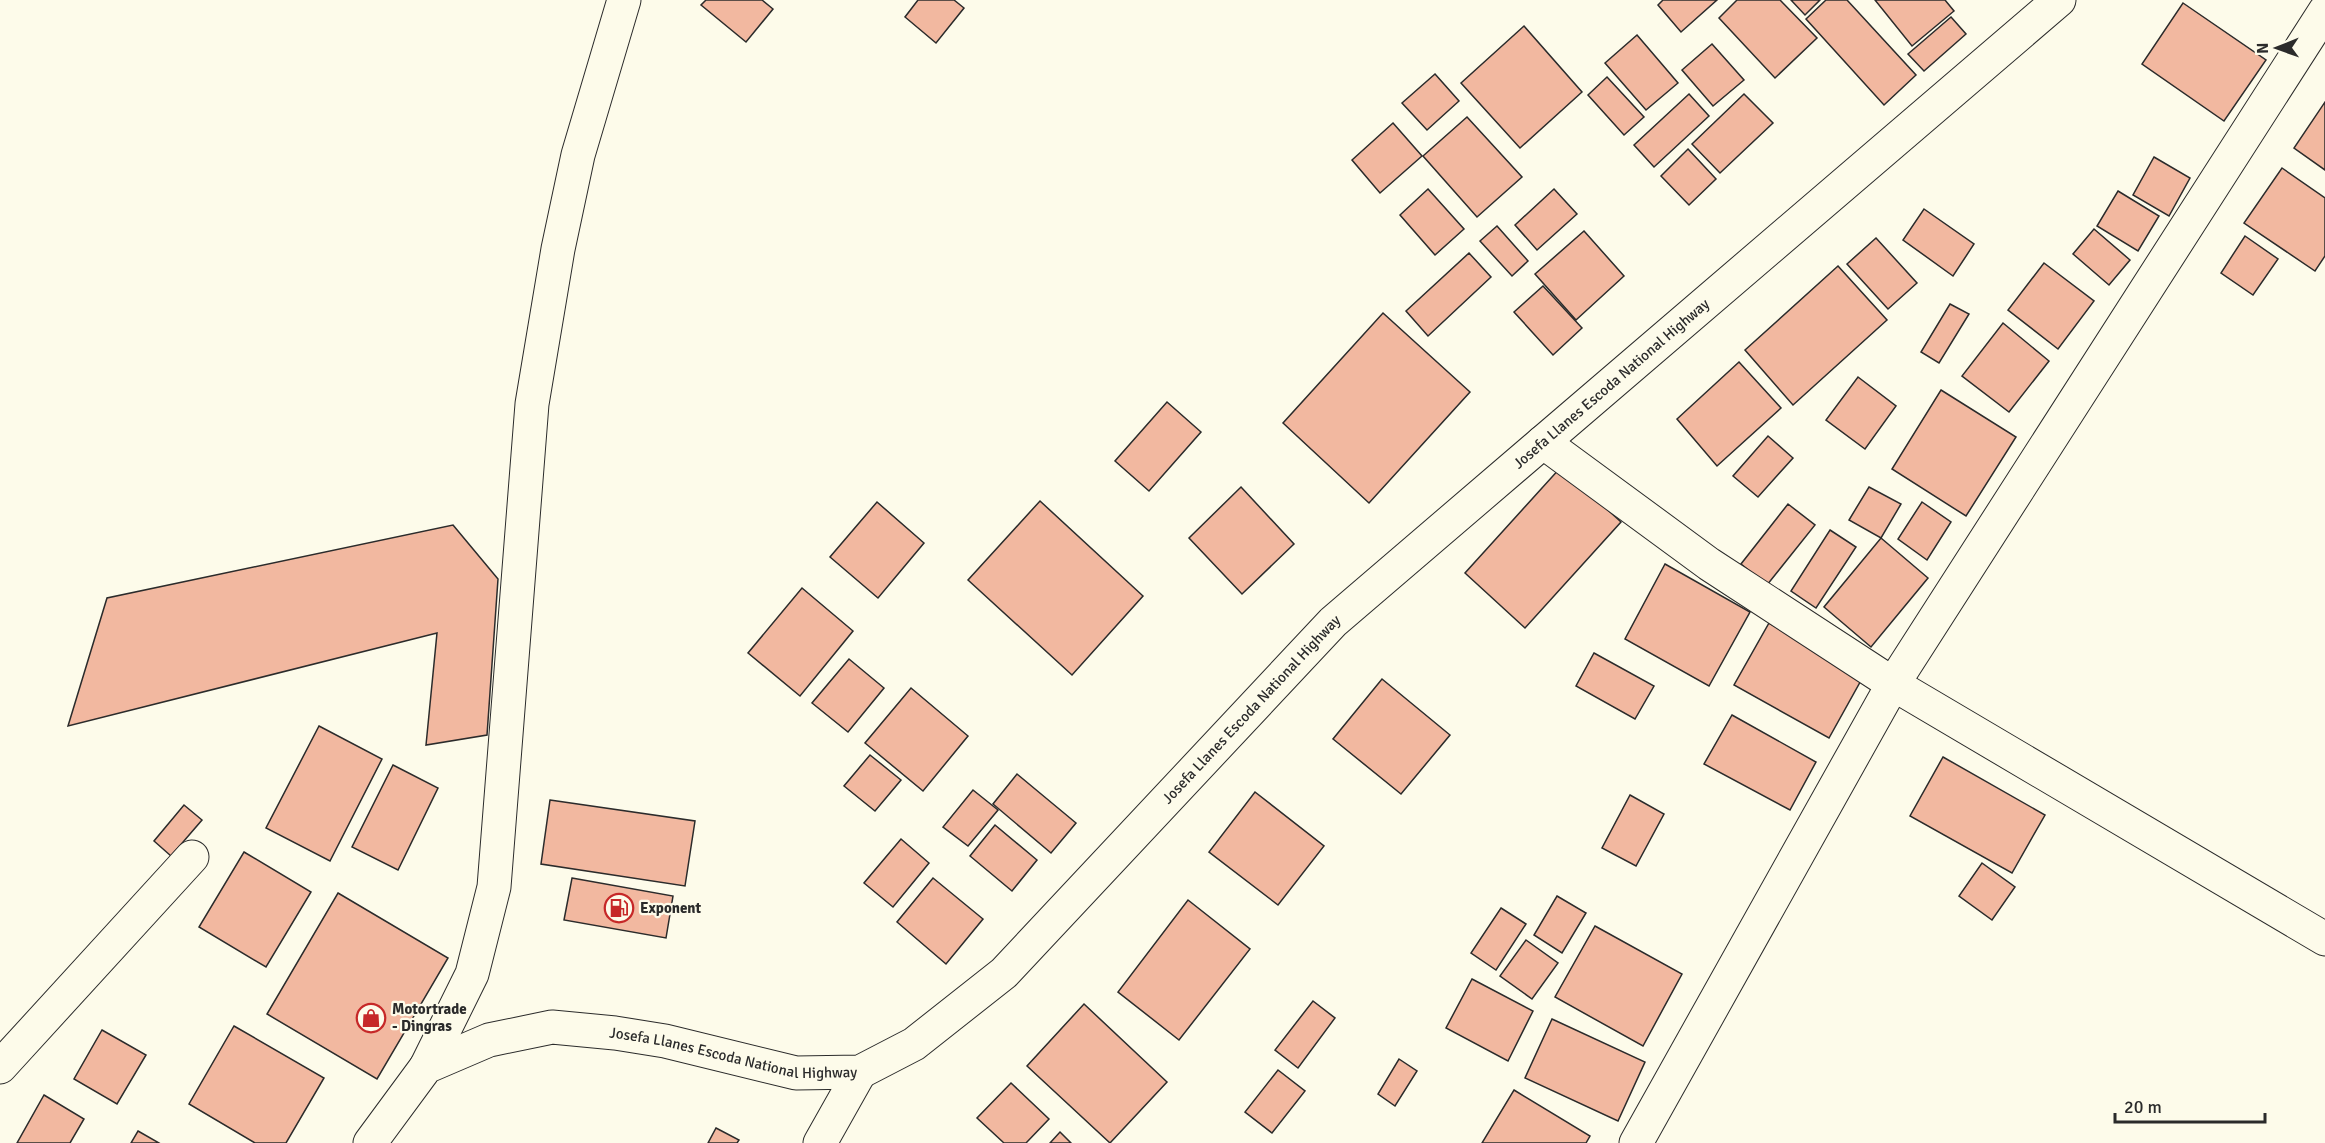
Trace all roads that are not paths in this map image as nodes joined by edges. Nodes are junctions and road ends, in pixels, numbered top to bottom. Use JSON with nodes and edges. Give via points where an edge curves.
{"nodes":[{"id":1,"x":624,"y":0,"type":"edge"},
{"id":2,"x":2059,"y":0,"type":"edge"},
{"id":3,"x":2323,"y":19,"type":"edge"},
{"id":4,"x":1543,"y":442,"type":"junction"},
{"id":5,"x":1893,"y":684,"type":"junction"},
{"id":6,"x":192,"y":857,"type":"dead end"},
{"id":7,"x":2325,"y":939,"type":"edge"},
{"id":8,"x":0,"y":1067,"type":"edge"},
{"id":9,"x":426,"y":1067,"type":"junction"},
{"id":10,"x":860,"y":1072,"type":"junction"},
{"id":11,"x":370,"y":1143,"type":"edge"},
{"id":12,"x":820,"y":1143,"type":"edge"},
{"id":13,"x":1636,"y":1143,"type":"edge"}],
"edges":[{"from":1,"to":9,"type":"street","via":[[578,155],[532,404],[494,887],[472,974]]},
{"from":2,"to":4,"type":"street","name":"Josefa Llanes Escoda National Highway"},
{"from":3,"to":5,"type":"street"},
{"from":4,"to":5,"type":"street","via":[[1709,564]]},
{"from":4,"to":10,"type":"street","name":"Josefa Llanes Escoda National Highway","via":[[1333,622],[1004,973],[914,1044]]},
{"from":5,"to":7,"type":"street"},
{"from":5,"to":13,"type":"street"},
{"from":6,"to":8,"type":"street"},
{"from":9,"to":10,"type":"street","name":"Josefa Llanes Escoda National Highway","via":[[489,1040],[552,1027],[664,1041],[796,1073]]},
{"from":9,"to":11,"type":"street"},
{"from":10,"to":12,"type":"street"}]}
